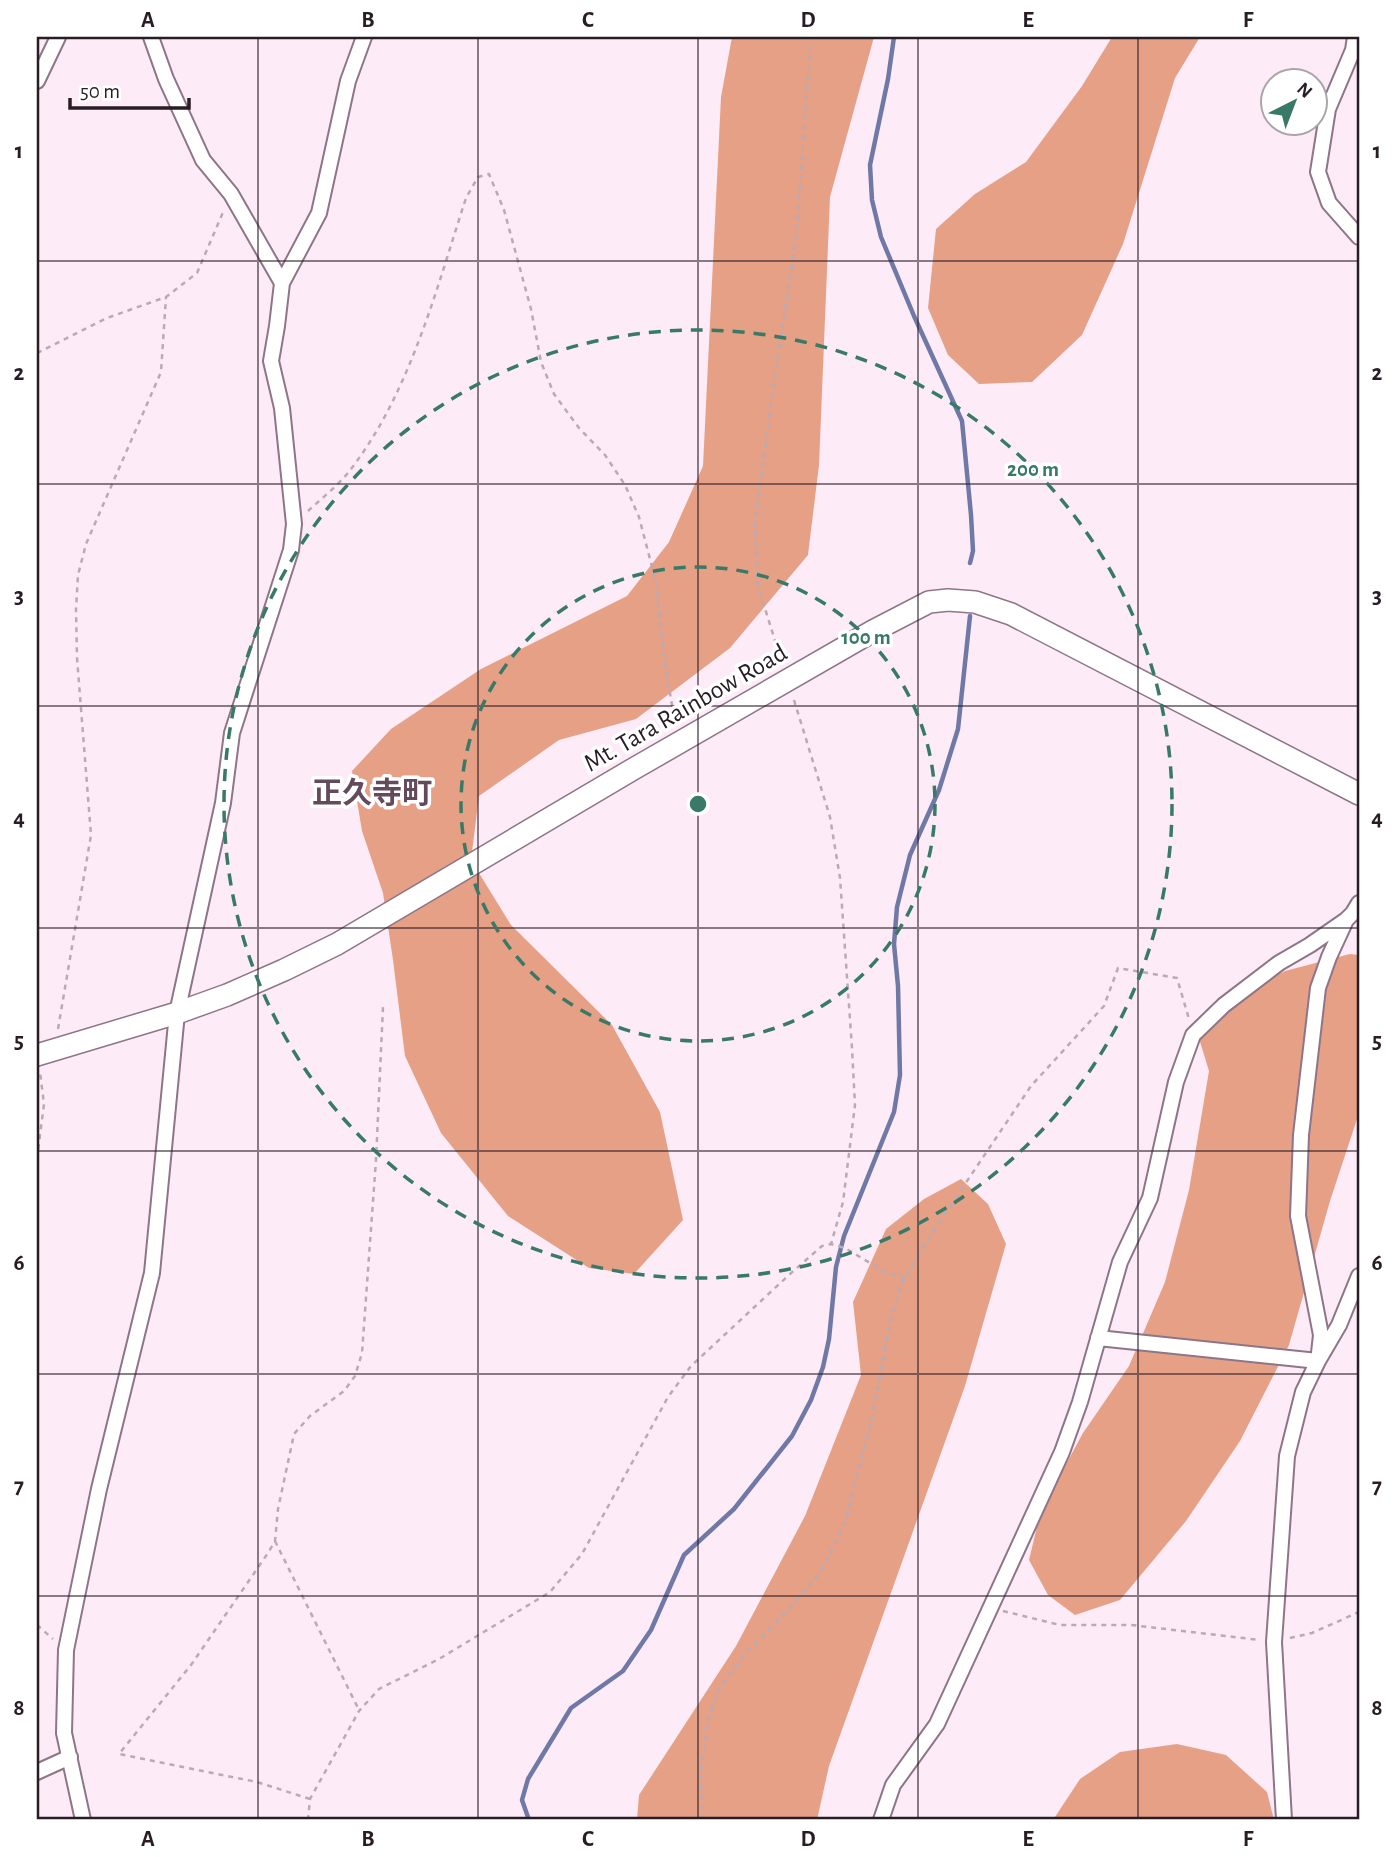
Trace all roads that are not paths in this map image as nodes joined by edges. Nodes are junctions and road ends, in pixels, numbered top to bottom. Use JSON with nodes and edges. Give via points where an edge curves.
{"nodes":[{"id":1,"x":58,"y":37,"type":"edge"},
{"id":2,"x":151,"y":37,"type":"edge"},
{"id":3,"x":364,"y":37,"type":"edge"},
{"id":4,"x":1355,"y":37,"type":"edge"},
{"id":5,"x":37,"y":80,"type":"edge"},
{"id":6,"x":1359,"y":237,"type":"edge"},
{"id":7,"x":282,"y":283,"type":"junction"},
{"id":8,"x":1359,"y":794,"type":"edge"},
{"id":9,"x":1354,"y":912,"type":"edge"},
{"id":10,"x":177,"y":1013,"type":"junction"},
{"id":11,"x":43,"y":1053,"type":"edge"},
{"id":12,"x":1359,"y":1276,"type":"edge"},
{"id":13,"x":1098,"y":1338,"type":"junction"},
{"id":14,"x":1318,"y":1362,"type":"junction"},
{"id":15,"x":70,"y":1757,"type":"junction"},
{"id":16,"x":37,"y":1772,"type":"edge"},
{"id":17,"x":83,"y":1820,"type":"edge"},
{"id":18,"x":881,"y":1820,"type":"edge"},
{"id":19,"x":1284,"y":1820,"type":"edge"}],
"edges":[{"from":1,"to":5,"type":"street"},
{"from":2,"to":7,"type":"street","via":[[203,160],[231,194]]},
{"from":3,"to":7,"type":"street","via":[[348,81],[318,213]]},
{"from":4,"to":6,"type":"street","via":[[1328,109],[1318,172],[1329,203]]},
{"from":7,"to":10,"type":"street","via":[[271,361],[282,408],[294,523],[291,550],[232,733],[223,803]]},
{"from":8,"to":10,"type":"street","name":"Mt. Tara Rainbow Road","via":[[1011,614],[975,603],[929,602],[337,944]]},
{"from":9,"to":13,"type":"street","via":[[1224,1005],[1193,1035],[1176,1082],[1150,1198],[1120,1262]]},
{"from":9,"to":14,"type":"street","via":[[1318,988],[1301,1135],[1298,1216],[1321,1335]]},
{"from":10,"to":11,"type":"street","name":"Mt. Tara Rainbow Road"},
{"from":10,"to":15,"type":"street","via":[[152,1273],[99,1489],[66,1650],[64,1733]]},
{"from":12,"to":14,"type":"street"},
{"from":13,"to":14,"type":"street"},
{"from":13,"to":18,"type":"street","via":[[1062,1452],[937,1724],[893,1785]]},
{"from":14,"to":19,"type":"street","via":[[1303,1392],[1287,1456],[1274,1642]]},
{"from":15,"to":16,"type":"street"},
{"from":15,"to":17,"type":"street"}]}
